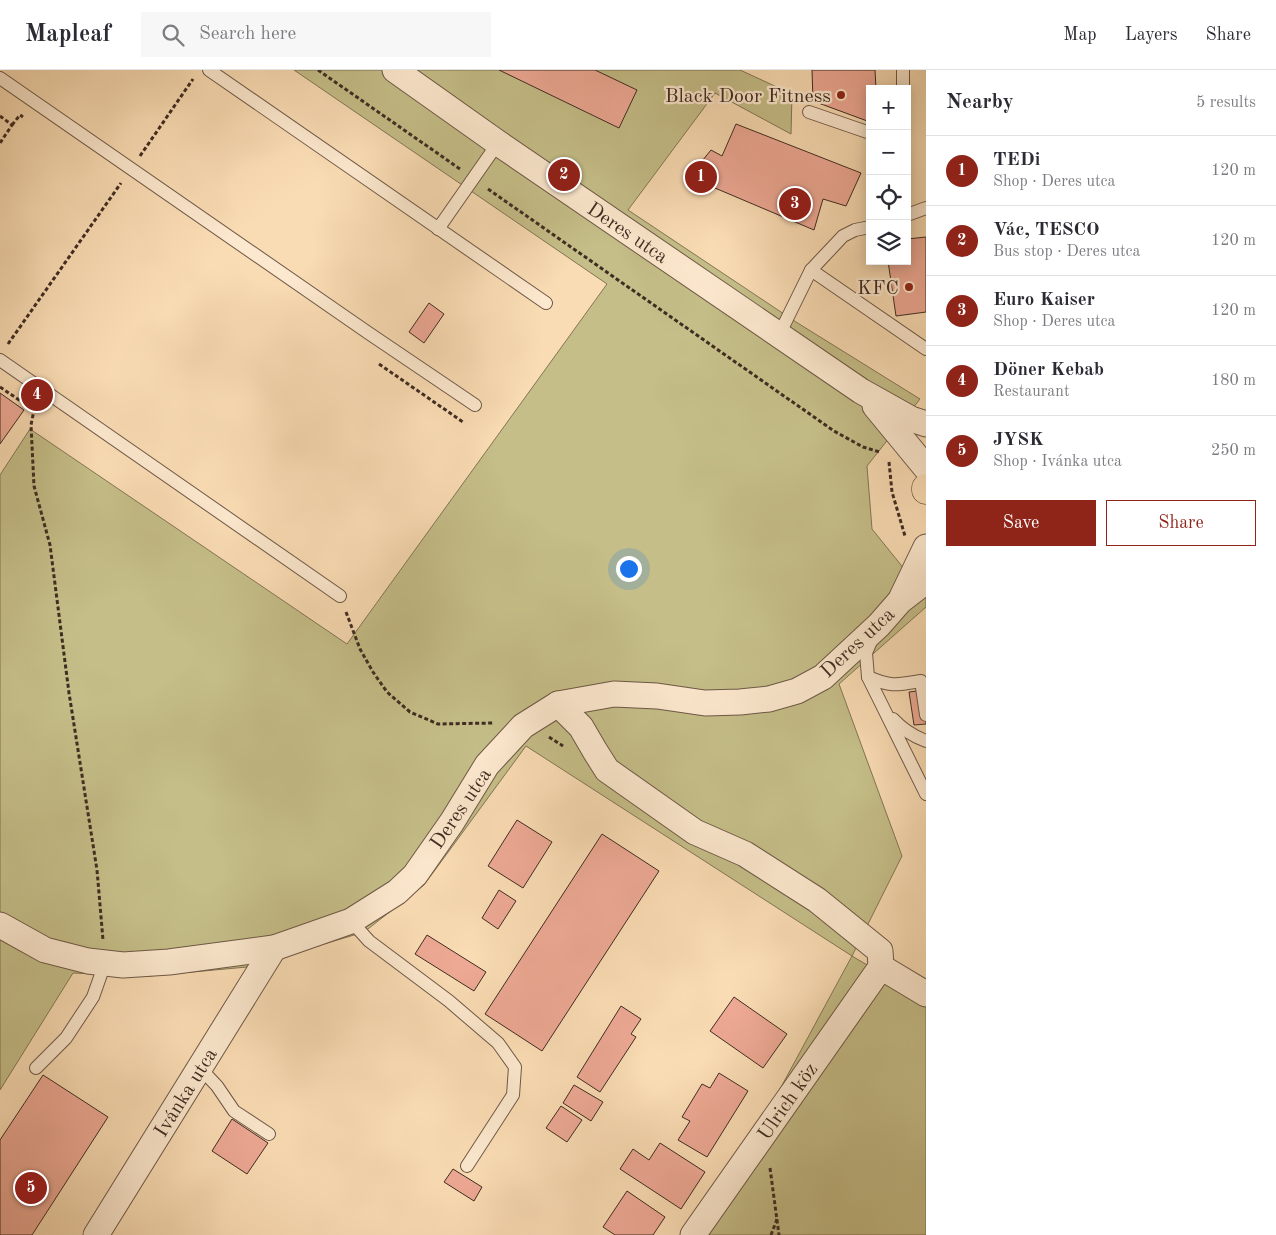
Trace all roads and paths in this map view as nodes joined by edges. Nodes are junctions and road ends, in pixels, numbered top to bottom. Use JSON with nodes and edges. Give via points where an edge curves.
{"nodes":[{"id":1,"x":209,"y":70,"type":"edge"},
{"id":2,"x":318,"y":70,"type":"edge"},
{"id":3,"x":395,"y":70,"type":"edge"},
{"id":4,"x":903,"y":70,"type":"edge"},
{"id":5,"x":0,"y":78,"type":"edge"},
{"id":6,"x":194,"y":78,"type":"dead end"},
{"id":7,"x":903,"y":85,"type":"edge"},
{"id":8,"x":809,"y":112,"type":"dead end"},
{"id":9,"x":0,"y":116,"type":"edge"},
{"id":10,"x":866,"y":132,"type":"edge"},
{"id":11,"x":0,"y":143,"type":"edge"},
{"id":12,"x":498,"y":143,"type":"junction"},
{"id":13,"x":131,"y":169,"type":"junction"},
{"id":14,"x":473,"y":178,"type":"junction"},
{"id":15,"x":926,"y":208,"type":"edge"},
{"id":16,"x":911,"y":214,"type":"edge"},
{"id":17,"x":866,"y":228,"type":"edge"},
{"id":18,"x":438,"y":229,"type":"junction"},
{"id":19,"x":811,"y":270,"type":"junction"},
{"id":20,"x":546,"y":303,"type":"dead end"},
{"id":21,"x":779,"y":334,"type":"junction"},
{"id":22,"x":926,"y":349,"type":"edge"},
{"id":23,"x":3,"y":354,"type":"edge"},
{"id":24,"x":0,"y":387,"type":"edge"},
{"id":25,"x":862,"y":391,"type":"junction"},
{"id":26,"x":475,"y":405,"type":"dead end"},
{"id":27,"x":926,"y":424,"type":"edge"},
{"id":28,"x":888,"y":454,"type":"dead end"},
{"id":29,"x":926,"y":468,"type":"edge"},
{"id":30,"x":926,"y":547,"type":"edge"},
{"id":31,"x":926,"y":581,"type":"edge"},
{"id":32,"x":340,"y":596,"type":"joint"},
{"id":33,"x":900,"y":601,"type":"junction"},
{"id":34,"x":879,"y":625,"type":"junction"},
{"id":35,"x":868,"y":677,"type":"junction"},
{"id":36,"x":558,"y":704,"type":"junction"},
{"id":37,"x":884,"y":709,"type":"junction"},
{"id":38,"x":926,"y":715,"type":"edge"},
{"id":39,"x":523,"y":726,"type":"junction"},
{"id":40,"x":926,"y":741,"type":"edge"},
{"id":41,"x":564,"y":746,"type":"dead end"},
{"id":42,"x":926,"y":794,"type":"edge"},
{"id":43,"x":351,"y":921,"type":"junction"},
{"id":44,"x":0,"y":925,"type":"edge"},
{"id":45,"x":274,"y":948,"type":"junction"},
{"id":46,"x":104,"y":963,"type":"junction"},
{"id":47,"x":881,"y":967,"type":"junction"},
{"id":48,"x":926,"y":994,"type":"edge"},
{"id":49,"x":36,"y":1068,"type":"dead end"},
{"id":50,"x":200,"y":1068,"type":"junction"},
{"id":51,"x":268,"y":1134,"type":"dead end"},
{"id":52,"x":770,"y":1164,"type":"dead end"},
{"id":53,"x":467,"y":1166,"type":"dead end"},
{"id":54,"x":777,"y":1218,"type":"junction"},
{"id":55,"x":96,"y":1235,"type":"edge"},
{"id":56,"x":692,"y":1235,"type":"edge"},
{"id":57,"x":771,"y":1235,"type":"edge"},
{"id":58,"x":779,"y":1235,"type":"edge"}],
"edges":[{"from":1,"to":18,"type":"lane"},
{"from":2,"to":14,"type":"path"},
{"from":3,"to":12,"type":"street","name":"Deres utca"},
{"from":4,"to":7,"type":"lane"},
{"from":5,"to":13,"type":"lane"},
{"from":6,"to":13,"type":"path"},
{"from":8,"to":10,"type":"lane"},
{"from":9,"to":11,"type":"path","via":[[12,124]]},
{"from":12,"to":14,"type":"lane"},
{"from":12,"to":21,"type":"street","name":"Deres utca"},
{"from":13,"to":23,"type":"path"},
{"from":13,"to":26,"type":"lane"},
{"from":14,"to":18,"type":"lane"},
{"from":14,"to":28,"type":"path","via":[[834,431],[863,447]]},
{"from":15,"to":16,"type":"lane"},
{"from":17,"to":19,"type":"lane","via":[[843,236]]},
{"from":18,"to":20,"type":"lane"},
{"from":19,"to":21,"type":"lane"},
{"from":19,"to":22,"type":"lane"},
{"from":21,"to":25,"type":"street","name":"Deres utca"},
{"from":23,"to":32,"type":"lane"},
{"from":24,"to":46,"type":"path","via":[[34,410],[30,425],[34,486],[50,545],[97,870]]},
{"from":25,"to":27,"type":"street"},
{"from":25,"to":29,"type":"street"},
{"from":30,"to":33,"type":"street"},
{"from":31,"to":33,"type":"street"},
{"from":32,"to":39,"type":"path","via":[[350,626],[374,672],[387,692],[410,712],[438,724]]},
{"from":33,"to":34,"type":"street","name":"Deres utca"},
{"from":34,"to":35,"type":"lane","via":[[866,654]]},
{"from":34,"to":36,"type":"street","name":"Deres utca","via":[[823,677],[797,691],[769,699],[705,703],[614,694]]},
{"from":35,"to":37,"type":"lane"},
{"from":35,"to":38,"type":"lane","via":[[896,685],[921,681]]},
{"from":36,"to":39,"type":"street","name":"Deres utca"},
{"from":36,"to":47,"type":"street","via":[[582,727],[607,770],[695,832],[746,854],[817,900],[880,951]]},
{"from":37,"to":40,"type":"lane","via":[[900,726]]},
{"from":37,"to":42,"type":"lane"},
{"from":39,"to":41,"type":"path","via":[[544,733]]},
{"from":39,"to":43,"type":"street","name":"Deres utca","via":[[487,765],[415,875],[397,892]]},
{"from":43,"to":45,"type":"street","name":"Deres utca"},
{"from":43,"to":53,"type":"lane","via":[[369,941],[449,1001],[498,1043],[516,1067],[513,1095]]},
{"from":44,"to":46,"type":"street","name":"Deres utca","via":[[45,950]]},
{"from":45,"to":46,"type":"street","name":"Deres utca","via":[[169,962]]},
{"from":45,"to":50,"type":"street","name":"Ivánka utca"},
{"from":46,"to":49,"type":"lane","via":[[93,997],[66,1038]]},
{"from":47,"to":48,"type":"street"},
{"from":47,"to":56,"type":"street","name":"Ulrich köz"},
{"from":50,"to":51,"type":"lane","via":[[234,1111]]},
{"from":50,"to":55,"type":"street","name":"Ivánka utca"},
{"from":52,"to":54,"type":"path"},
{"from":54,"to":57,"type":"path"},
{"from":54,"to":58,"type":"path"}]}
